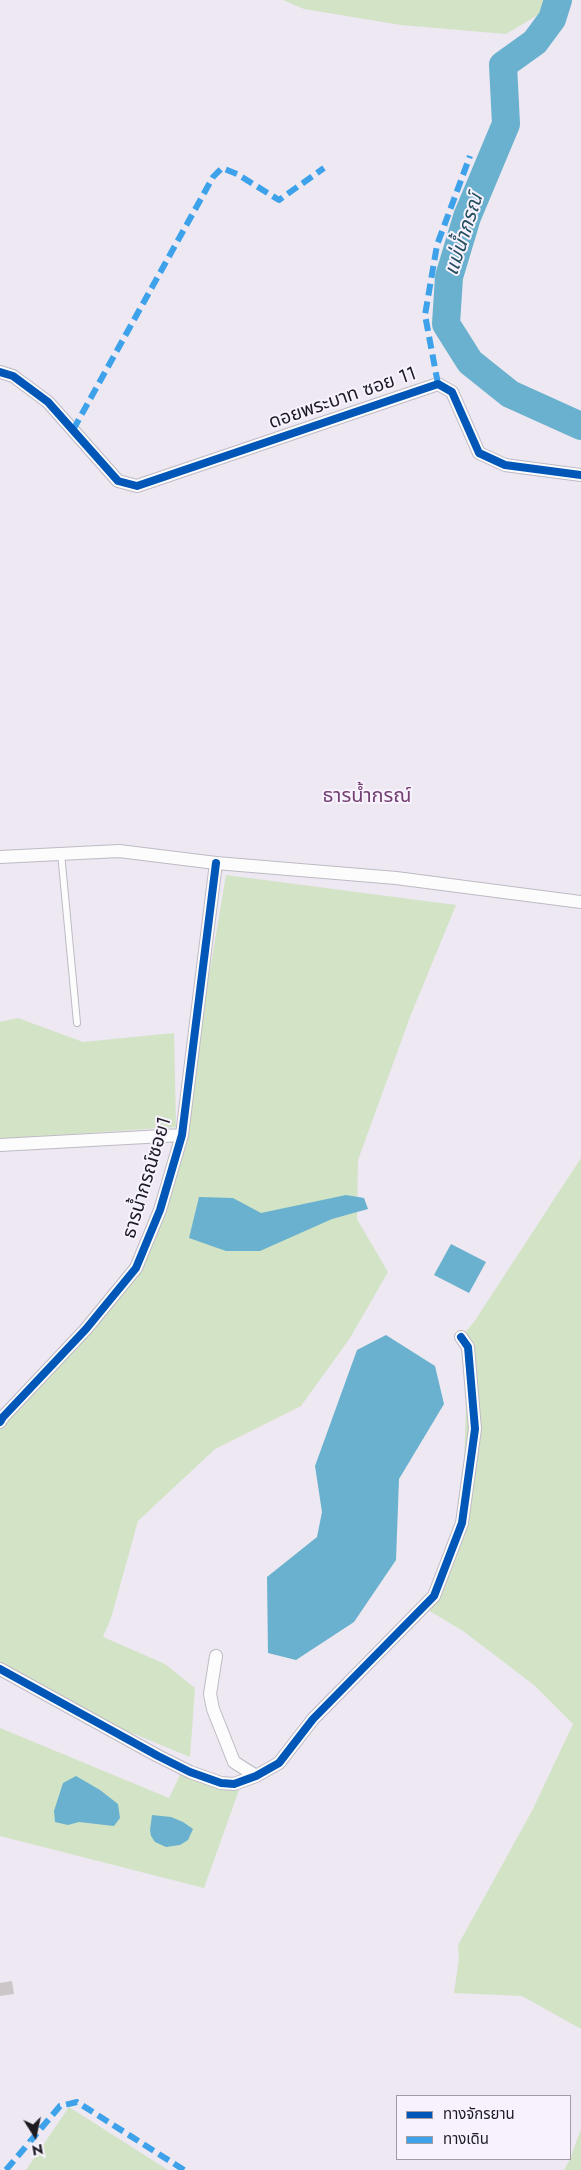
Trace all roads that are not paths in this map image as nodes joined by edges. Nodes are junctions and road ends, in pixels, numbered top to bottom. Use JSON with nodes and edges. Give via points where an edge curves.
{"nodes":[{"id":1,"x":0,"y":372,"type":"edge"},
{"id":2,"x":581,"y":475,"type":"edge"},
{"id":3,"x":61,"y":853,"type":"junction"},
{"id":4,"x":0,"y":857,"type":"edge"},
{"id":5,"x":216,"y":863,"type":"junction"},
{"id":6,"x":581,"y":902,"type":"edge"},
{"id":7,"x":76,"y":1023,"type":"dead end"},
{"id":8,"x":182,"y":1135,"type":"junction"},
{"id":9,"x":0,"y":1145,"type":"edge"},
{"id":10,"x":461,"y":1337,"type":"dead end"},
{"id":11,"x":0,"y":1422,"type":"edge"},
{"id":12,"x":216,"y":1656,"type":"dead end"},
{"id":13,"x":0,"y":1669,"type":"edge"},
{"id":14,"x":256,"y":1776,"type":"junction"}],
"edges":[{"from":1,"to":2,"type":"street","name":"ดอยพระบาท ซอย 11","via":[[13,376],[48,402],[118,481],[137,486],[438,384],[452,392],[479,453],[505,465]]},
{"from":3,"to":4,"type":"street"},
{"from":3,"to":5,"type":"street","via":[[119,851]]},
{"from":3,"to":7,"type":"lane"},
{"from":5,"to":6,"type":"street","via":[[396,878]]},
{"from":5,"to":8,"type":"street","name":"ธารน้ำกรณ์ซอย1"},
{"from":8,"to":9,"type":"street"},
{"from":8,"to":11,"type":"street","name":"ธารน้ำกรณ์ซอย1","via":[[160,1210],[136,1268],[86,1329]]},
{"from":10,"to":14,"type":"street","via":[[468,1347],[475,1429],[462,1523],[434,1596],[313,1719],[279,1763]]},
{"from":12,"to":14,"type":"street","via":[[210,1694],[213,1709],[234,1762]]},
{"from":13,"to":14,"type":"street","via":[[190,1772],[234,1784]]}]}
